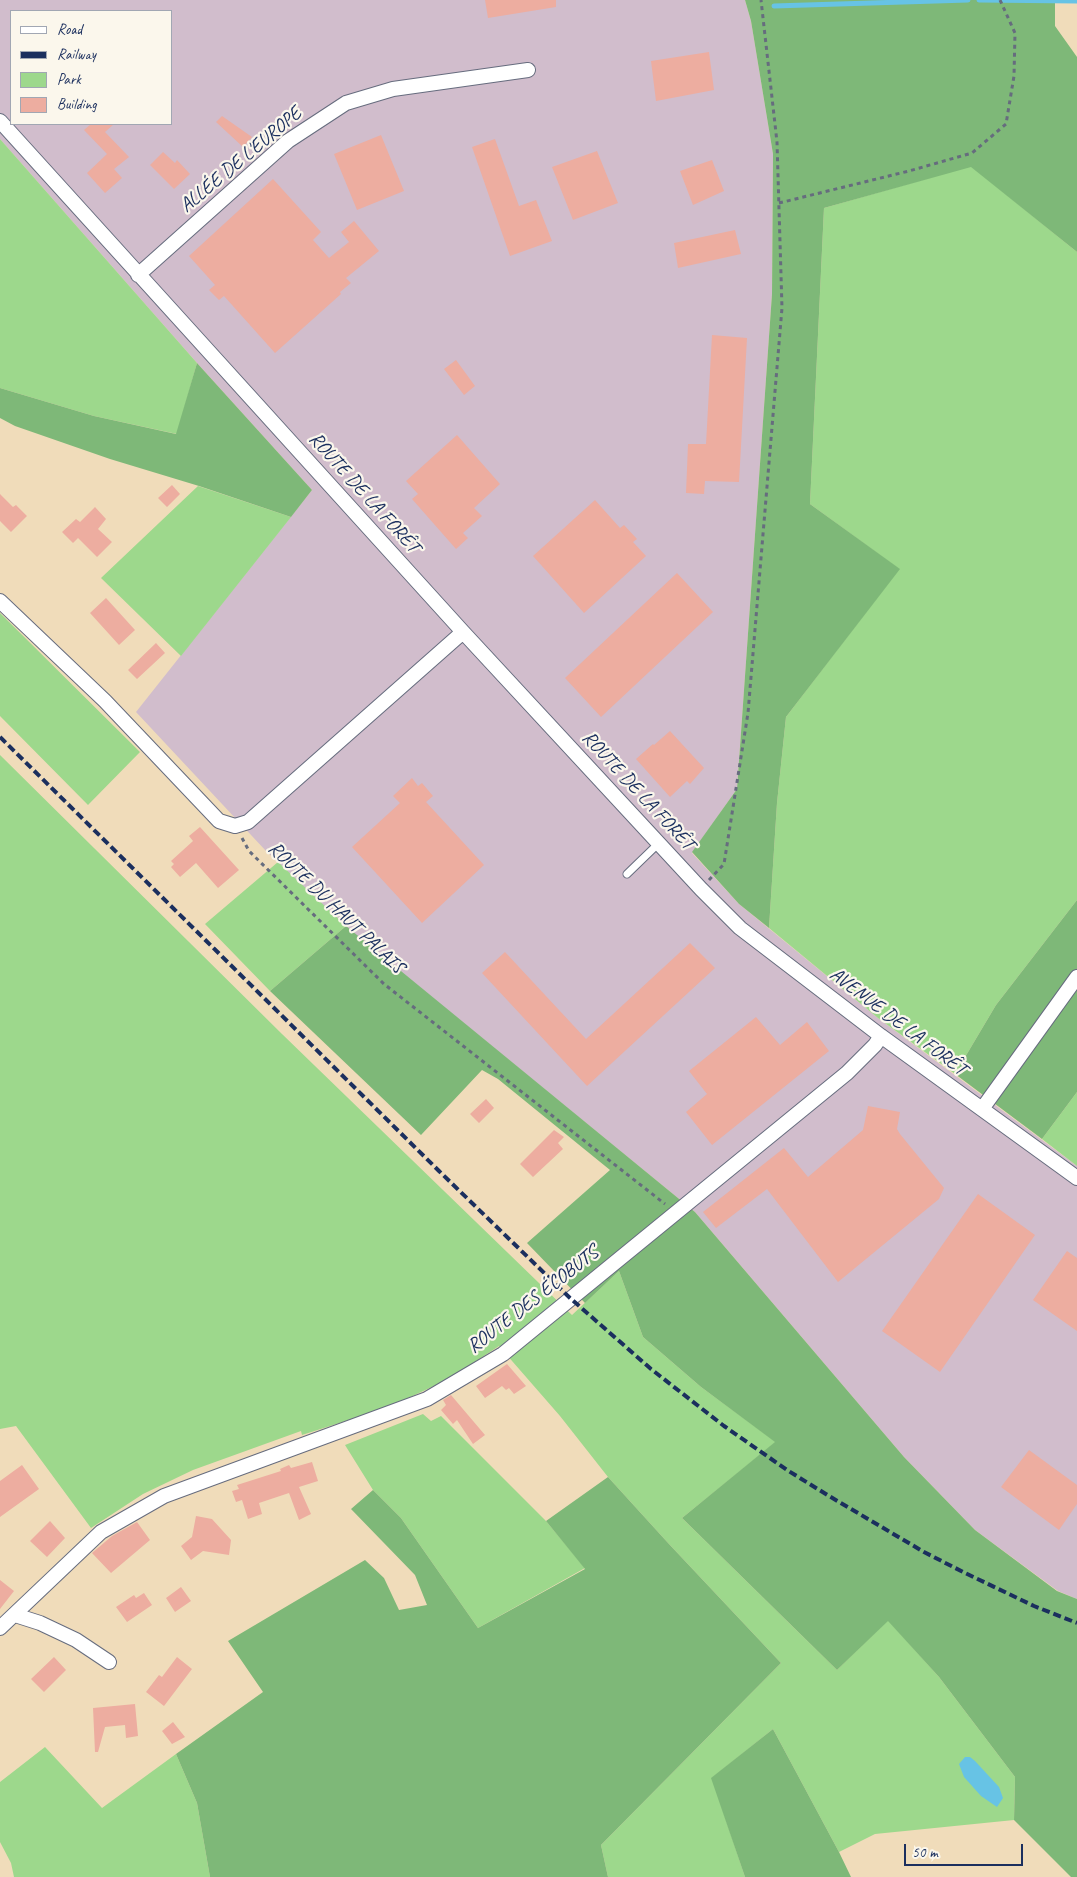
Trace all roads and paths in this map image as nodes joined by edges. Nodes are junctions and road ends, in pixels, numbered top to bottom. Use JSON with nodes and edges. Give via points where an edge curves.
{"nodes":[{"id":1,"x":761,"y":0,"type":"edge"},
{"id":2,"x":1000,"y":0,"type":"edge"},
{"id":3,"x":528,"y":70,"type":"dead end"},
{"id":4,"x":0,"y":121,"type":"edge"},
{"id":5,"x":779,"y":203,"type":"junction"},
{"id":6,"x":138,"y":275,"type":"junction"},
{"id":7,"x":0,"y":601,"type":"edge"},
{"id":8,"x":463,"y":632,"type":"junction"},
{"id":9,"x":235,"y":826,"type":"junction"},
{"id":10,"x":659,"y":844,"type":"junction"},
{"id":11,"x":627,"y":874,"type":"dead end"},
{"id":12,"x":701,"y":889,"type":"junction"},
{"id":13,"x":1077,"y":977,"type":"edge"},
{"id":14,"x":881,"y":1036,"type":"junction"},
{"id":15,"x":982,"y":1109,"type":"junction"},
{"id":16,"x":1077,"y":1178,"type":"edge"},
{"id":17,"x":676,"y":1212,"type":"junction"},
{"id":18,"x":15,"y":1615,"type":"junction"},
{"id":19,"x":0,"y":1628,"type":"edge"},
{"id":20,"x":109,"y":1662,"type":"dead end"}],
"edges":[{"from":1,"to":5,"type":"path","via":[[777,142]]},
{"from":2,"to":5,"type":"path","via":[[1015,33],[1014,76],[1006,124],[972,153]]},
{"from":3,"to":6,"type":"street","name":"ALLÉE DE L'EUROPE","via":[[392,89],[346,102],[288,141]]},
{"from":4,"to":6,"type":"street","name":"ROUTE DE LA FORÊT"},
{"from":5,"to":12,"type":"path","via":[[782,308],[748,713],[724,864]]},
{"from":6,"to":8,"type":"street","name":"ROUTE DE LA FORÊT"},
{"from":7,"to":9,"type":"street","via":[[105,702],[219,821]]},
{"from":8,"to":9,"type":"street","via":[[248,822]]},
{"from":8,"to":10,"type":"street","name":"ROUTE DE LA FORÊT"},
{"from":9,"to":17,"type":"path","name":"ROUTE DU HAUT PALAIS","via":[[249,851],[384,984]]},
{"from":10,"to":11,"type":"lane"},
{"from":10,"to":12,"type":"street","name":"ROUTE DE LA FORÊT"},
{"from":12,"to":14,"type":"street","name":"AVENUE DE LA FORÊT","via":[[740,928]]},
{"from":13,"to":15,"type":"street"},
{"from":14,"to":15,"type":"street","name":"AVENUE DE LA FORÊT"},
{"from":14,"to":17,"type":"street","name":"ROUTE DES ÉCOBUTS","via":[[847,1073]]},
{"from":15,"to":16,"type":"street","name":"AVENUE DE LA FORÊT"},
{"from":17,"to":18,"type":"street","name":"ROUTE DES ÉCOBUTS","via":[[503,1354],[427,1399],[164,1496],[101,1532]]},
{"from":18,"to":19,"type":"street","name":"ROUTE DES ÉCOBUTS"},
{"from":18,"to":20,"type":"street","via":[[76,1640]]}]}
